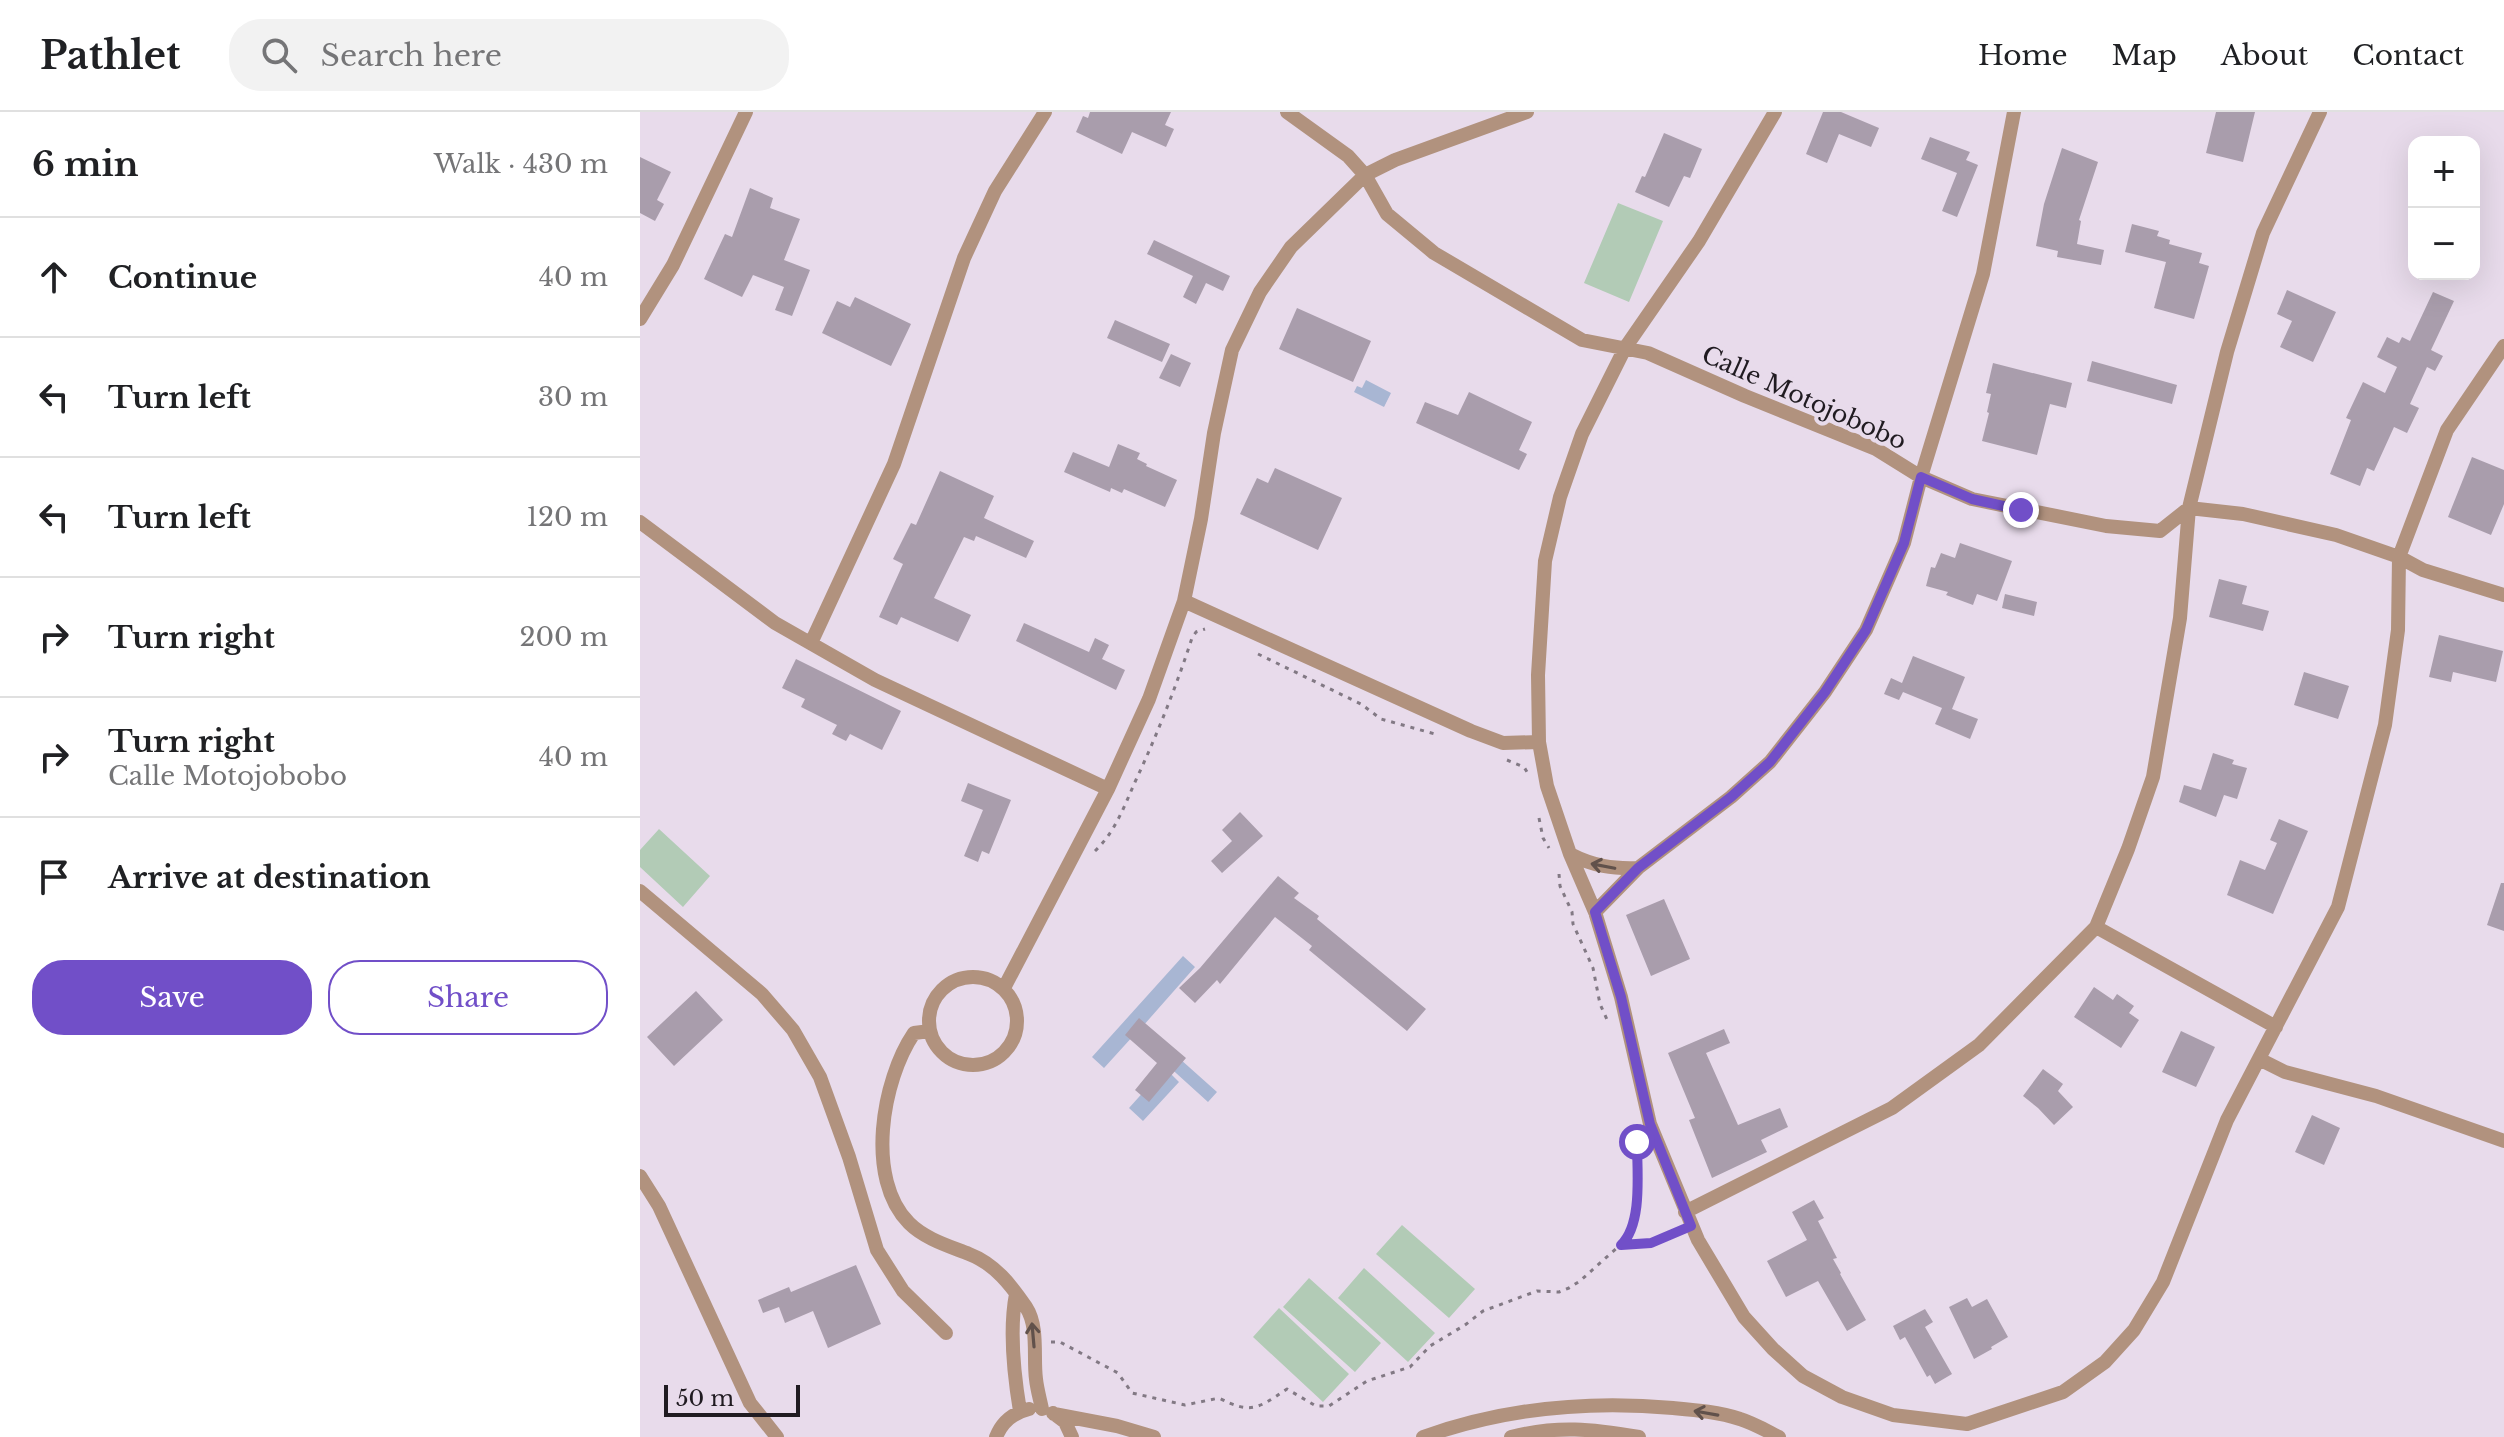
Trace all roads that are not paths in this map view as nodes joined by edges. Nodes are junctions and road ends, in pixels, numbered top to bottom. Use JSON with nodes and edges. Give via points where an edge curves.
{"nodes":[{"id":1,"x":746,"y":112,"type":"edge"},
{"id":2,"x":1045,"y":112,"type":"edge"},
{"id":3,"x":1287,"y":112,"type":"edge"},
{"id":4,"x":1527,"y":112,"type":"edge"},
{"id":5,"x":1775,"y":112,"type":"edge"},
{"id":6,"x":2014,"y":112,"type":"edge"},
{"id":7,"x":2320,"y":112,"type":"edge"},
{"id":8,"x":1365,"y":175,"type":"junction"},
{"id":9,"x":640,"y":319,"type":"edge"},
{"id":10,"x":2504,"y":346,"type":"edge"},
{"id":11,"x":1625,"y":348,"type":"junction"},
{"id":12,"x":1921,"y":477,"type":"junction"},
{"id":13,"x":2189,"y":508,"type":"junction"},
{"id":14,"x":640,"y":522,"type":"edge"},
{"id":15,"x":2399,"y":557,"type":"junction"},
{"id":16,"x":2504,"y":595,"type":"edge"},
{"id":17,"x":1184,"y":601,"type":"junction"},
{"id":18,"x":811,"y":643,"type":"junction"},
{"id":19,"x":1539,"y":742,"type":"junction"},
{"id":20,"x":1108,"y":789,"type":"junction"},
{"id":21,"x":1570,"y":854,"type":"junction"},
{"id":22,"x":1638,"y":868,"type":"junction"},
{"id":23,"x":640,"y":891,"type":"edge"},
{"id":24,"x":1595,"y":912,"type":"junction"},
{"id":25,"x":2096,"y":927,"type":"junction"},
{"id":26,"x":1004,"y":988,"type":"junction"},
{"id":27,"x":2276,"y":1027,"type":"junction"},
{"id":28,"x":930,"y":1031,"type":"junction"},
{"id":29,"x":2261,"y":1060,"type":"junction"},
{"id":30,"x":2504,"y":1141,"type":"edge"},
{"id":31,"x":640,"y":1176,"type":"edge"},
{"id":32,"x":887,"y":1184,"type":"junction"},
{"id":33,"x":859,"y":1190,"type":"junction"},
{"id":34,"x":1688,"y":1219,"type":"junction"},
{"id":35,"x":1016,"y":1294,"type":"junction"},
{"id":36,"x":946,"y":1333,"type":"dead end"},
{"id":37,"x":1020,"y":1411,"type":"junction"},
{"id":38,"x":1048,"y":1412,"type":"junction"},
{"id":39,"x":777,"y":1437,"type":"edge"},
{"id":40,"x":996,"y":1437,"type":"edge"},
{"id":41,"x":1072,"y":1437,"type":"edge"},
{"id":42,"x":1154,"y":1437,"type":"edge"},
{"id":43,"x":1423,"y":1437,"type":"edge"},
{"id":44,"x":1511,"y":1437,"type":"edge"},
{"id":45,"x":1639,"y":1437,"type":"edge"},
{"id":46,"x":1779,"y":1437,"type":"edge"}],
"edges":[{"from":1,"to":9,"type":"street","via":[[673,265]]},
{"from":2,"to":18,"type":"street","via":[[995,191],[964,258],[894,464]]},
{"from":3,"to":8,"type":"street","name":"Calle Motojobobo","via":[[1348,156]]},
{"from":4,"to":8,"type":"street"},
{"from":5,"to":11,"type":"street","via":[[1699,241]]},
{"from":6,"to":12,"type":"street","via":[[1983,274]]},
{"from":7,"to":13,"type":"street","via":[[2263,233]]},
{"from":8,"to":11,"type":"street","name":"Calle Motojobobo","via":[[1387,214],[1434,253],[1582,340]]},
{"from":8,"to":17,"type":"street","via":[[1291,247],[1260,292],[1232,350]]},
{"from":10,"to":15,"type":"street","via":[[2447,430]]},
{"from":11,"to":12,"type":"street","name":"Calle Motojobobo","via":[[1808,419],[1876,449]]},
{"from":11,"to":19,"type":"street","via":[[1582,434],[1545,561]]},
{"from":12,"to":13,"type":"street","name":"Calle Motojobobo","via":[[1972,499],[2106,526],[2160,531]]},
{"from":12,"to":22,"type":"street","via":[[1904,543],[1866,630],[1825,692],[1770,762]]},
{"from":13,"to":15,"type":"street","via":[[2336,535]]},
{"from":13,"to":25,"type":"street","via":[[2180,618],[2153,777]]},
{"from":14,"to":18,"type":"street","via":[[775,623]]},
{"from":15,"to":16,"type":"street","via":[[2423,570]]},
{"from":15,"to":27,"type":"street","via":[[2398,630],[2385,725],[2358,833],[2338,907]]},
{"from":17,"to":19,"type":"street","via":[[1471,731],[1503,743]]},
{"from":17,"to":20,"type":"street","via":[[1149,699]]},
{"from":18,"to":20,"type":"street","via":[[875,680]]},
{"from":19,"to":21,"type":"street","via":[[1547,786]]},
{"from":20,"to":26,"type":"street"},
{"from":22,"to":21,"type":"street","one_way":true,"via":[[1600,866]]},
{"from":21,"to":24,"type":"street"},
{"from":22,"to":24,"type":"street"},
{"from":23,"to":33,"type":"street","via":[[762,994],[793,1030],[820,1077]]},
{"from":24,"to":34,"type":"street","via":[[1650,1124]]},
{"from":25,"to":27,"type":"street"},
{"from":25,"to":34,"type":"street","via":[[1979,1045],[1892,1108]]},
{"from":26,"to":28,"type":"street","via":[[990,979],[956,979],[932,1004]]},
{"from":26,"to":28,"type":"street","via":[[1018,1020],[1015,1037],[990,1062],[956,1063],[942,1053]]},
{"from":27,"to":29,"type":"street"},
{"from":28,"to":32,"type":"street","via":[[914,1033],[890,1084],[885,1108]]},
{"from":29,"to":30,"type":"street"},
{"from":29,"to":34,"type":"street","via":[[2227,1120],[2163,1282],[2134,1330],[2105,1362],[2063,1392],[1967,1424],[1893,1415],[1803,1376],[1744,1317]]},
{"from":31,"to":39,"type":"street","via":[[659,1206],[750,1403]]},
{"from":32,"to":33,"type":"street"},
{"from":32,"to":35,"type":"street","via":[[910,1224],[990,1265]]},
{"from":33,"to":36,"type":"street","via":[[877,1250],[903,1291]]},
{"from":35,"to":37,"type":"street","via":[[1012,1315]]},
{"from":38,"to":35,"type":"street","one_way":true,"via":[[1036,1380],[1032,1319]]},
{"from":37,"to":38,"type":"street"},
{"from":37,"to":40,"type":"street"},
{"from":38,"to":41,"type":"street","via":[[1065,1422]]},
{"from":38,"to":42,"type":"street"},
{"from":46,"to":43,"type":"street","one_way":true,"via":[[1740,1419],[1631,1404],[1516,1411]]},
{"from":44,"to":45,"type":"street","via":[[1543,1429]]}]}
